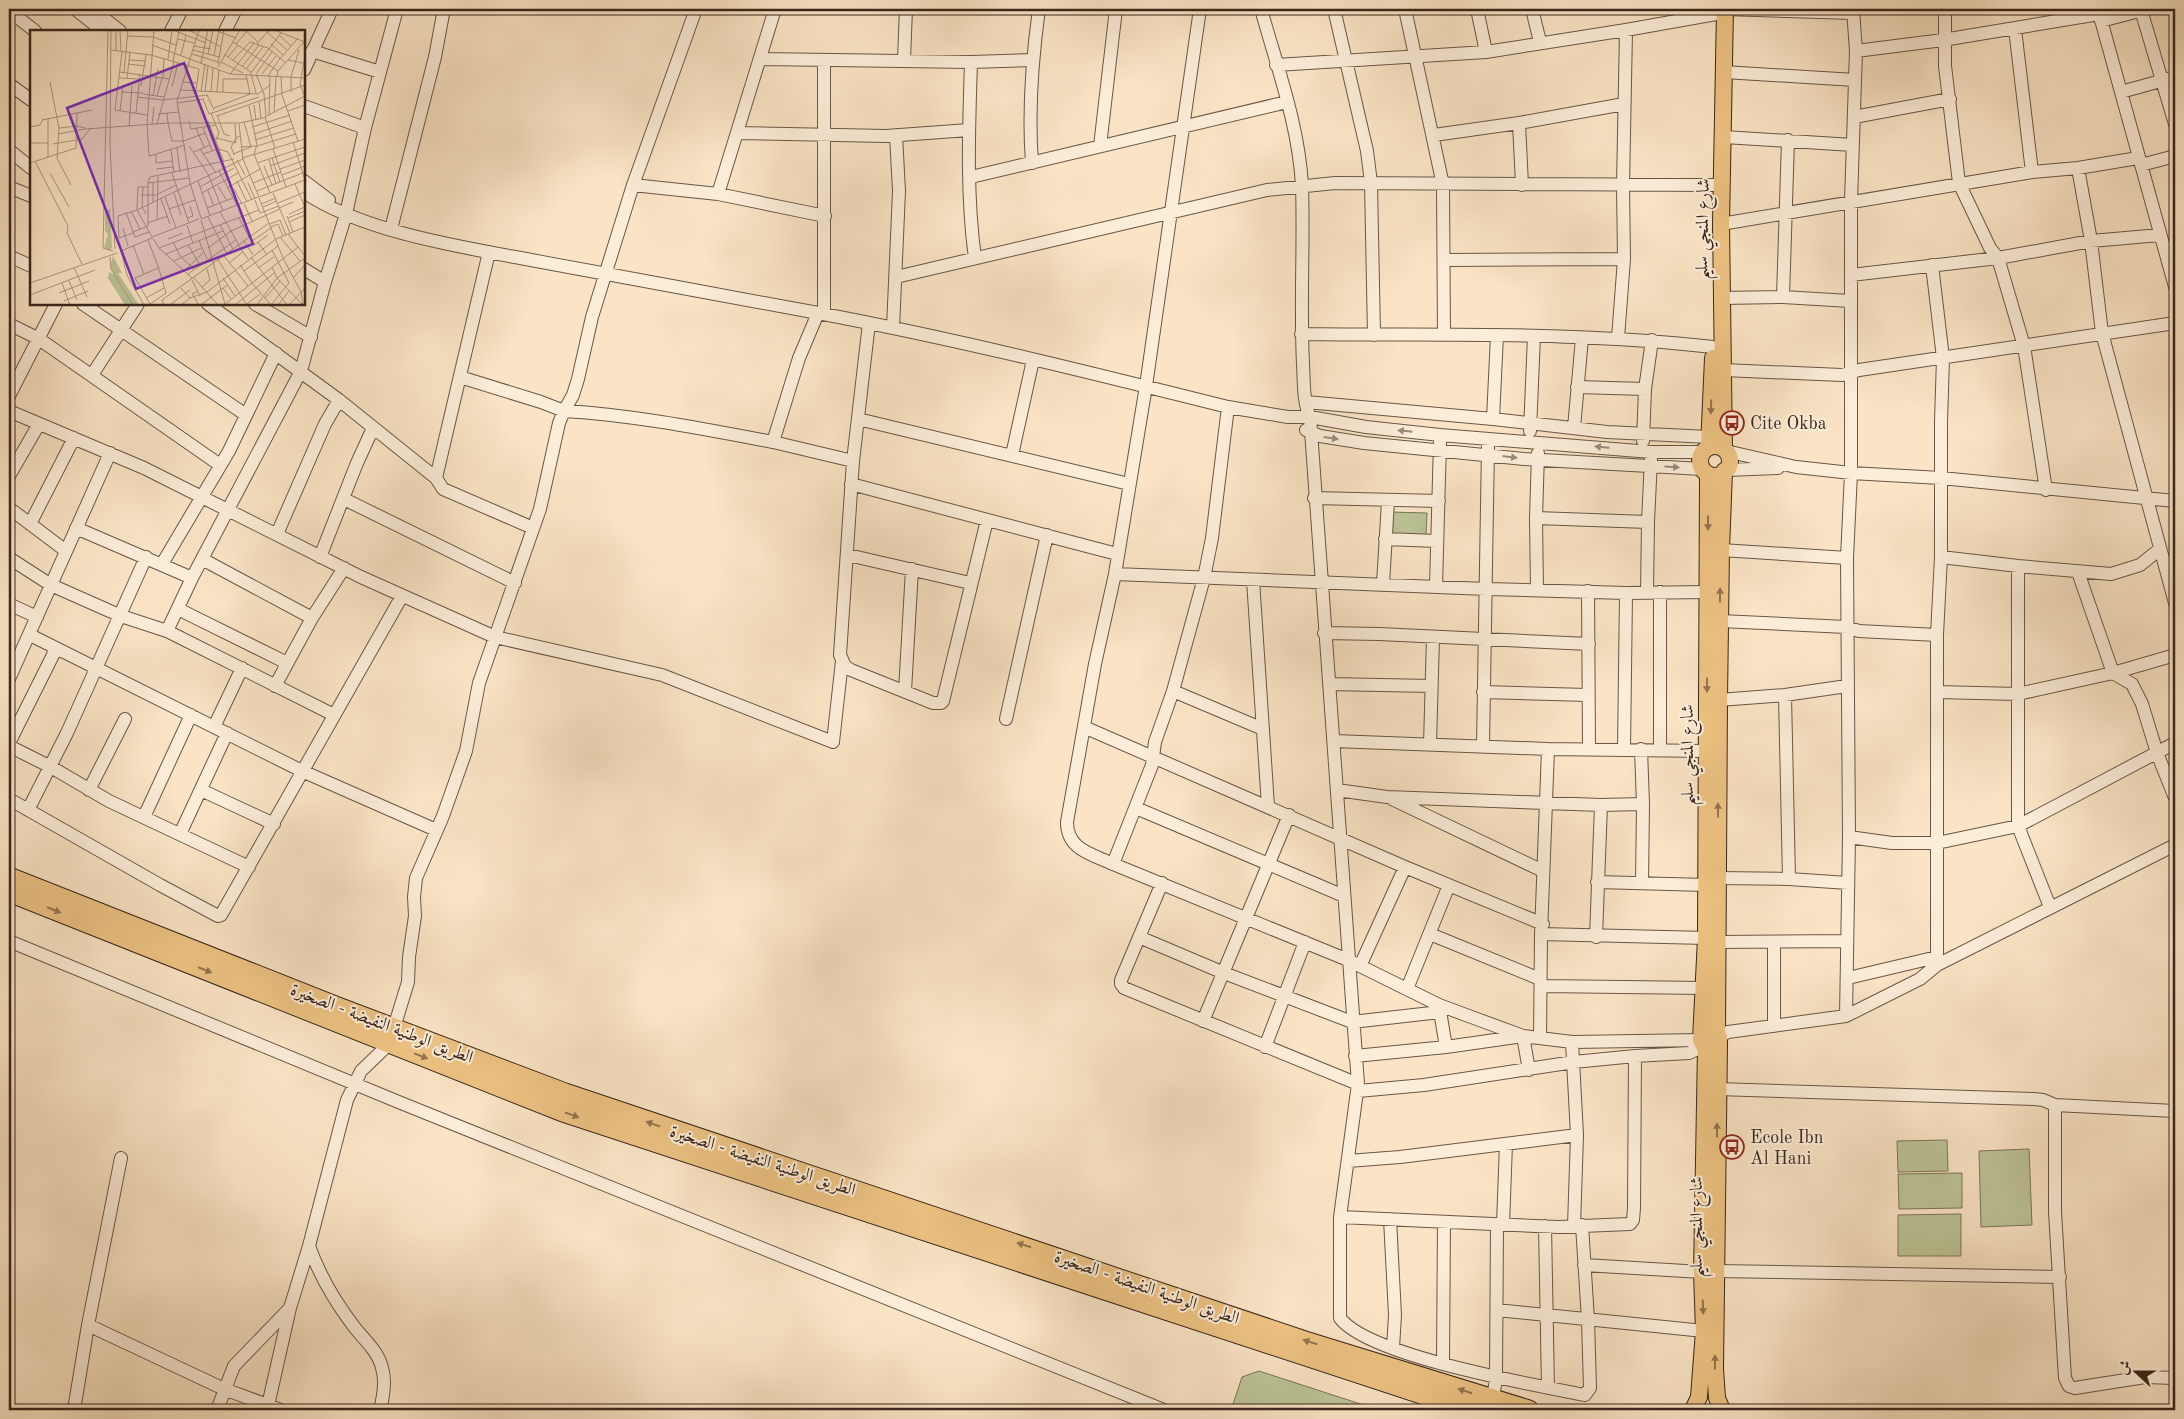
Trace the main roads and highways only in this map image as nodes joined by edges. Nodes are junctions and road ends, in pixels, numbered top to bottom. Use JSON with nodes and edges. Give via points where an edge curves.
{"nodes":[{"id":1,"x":1721,"y":10,"type":"edge"},
{"id":2,"x":1714,"y":447,"type":"junction"},
{"id":3,"x":1715,"y":471,"type":"junction"},
{"id":4,"x":9,"y":877,"type":"edge"},
{"id":5,"x":1712,"y":882,"type":"junction"},
{"id":6,"x":9,"y":892,"type":"edge"},
{"id":7,"x":112,"y":925,"type":"junction"},
{"id":8,"x":1712,"y":940,"type":"junction"},
{"id":9,"x":392,"y":1036,"type":"junction"},
{"id":10,"x":1710,"y":1041,"type":"junction"},
{"id":11,"x":1709,"y":1272,"type":"junction"},
{"id":12,"x":1492,"y":1405,"type":"edge"},
{"id":13,"x":1470,"y":1410,"type":"edge"},
{"id":14,"x":1529,"y":1410,"type":"edge"},
{"id":15,"x":1693,"y":1410,"type":"edge"},
{"id":16,"x":1722,"y":1410,"type":"edge"}],
"edges":[{"from":1,"to":2,"type":"main road","name":"شارع المنجي سليم","one_way":true,"via":[[1714,185]]},
{"from":1,"to":2,"type":"main road","name":"شارع المنجي سليم","via":[[1724,72],[1723,370]]},
{"from":2,"to":3,"type":"main road","via":[[1729,462]]},
{"from":2,"to":3,"type":"main road","via":[[1700,463]]},
{"from":3,"to":5,"type":"main road","name":"شارع المنجي سليم","one_way":true,"via":[[1708,592],[1706,751]]},
{"from":5,"to":3,"type":"main road","name":"شارع المنجي سليم","one_way":true,"via":[[1721,550]]},
{"from":4,"to":7,"type":"highway","name":"الطريق الوطنية النفيضة - الصخيرة"},
{"from":5,"to":8,"type":"main road","name":"شارع المنجي سليم"},
{"from":6,"to":7,"type":"highway","name":"الطريق الوطنية النفيضة - الصخيرة","one_way":true},
{"from":7,"to":9,"type":"highway","name":"الطريق الوطنية النفيضة - الصخيرة"},
{"from":8,"to":10,"type":"main road","name":"شارع المنجي سليم"},
{"from":8,"to":10,"type":"main road","name":"شارع المنجي سليم","via":[[1704,988]]},
{"from":12,"to":9,"type":"highway","name":"الطريق الوطنية النفيضة - الصخيرة","one_way":true,"via":[[1092,1268]]},
{"from":9,"to":13,"type":"highway","name":"الطريق الوطنية النفيضة - الصخيرة","one_way":true,"via":[[601,1125]]},
{"from":10,"to":11,"type":"main road","name":"شارع المنجي سليم"},
{"from":11,"to":10,"type":"main road","name":"شارع المنجي سليم","one_way":true,"via":[[1717,1089]]},
{"from":11,"to":15,"type":"main road","name":"شارع المنجي سليم","one_way":true,"via":[[1699,1396]]},
{"from":16,"to":11,"type":"main road","name":"شارع المنجي سليم","one_way":true,"via":[[1717,1398]]},
{"from":12,"to":14,"type":"highway","name":"الطريق الوطنية النفيضة - الصخيرة"}]}
